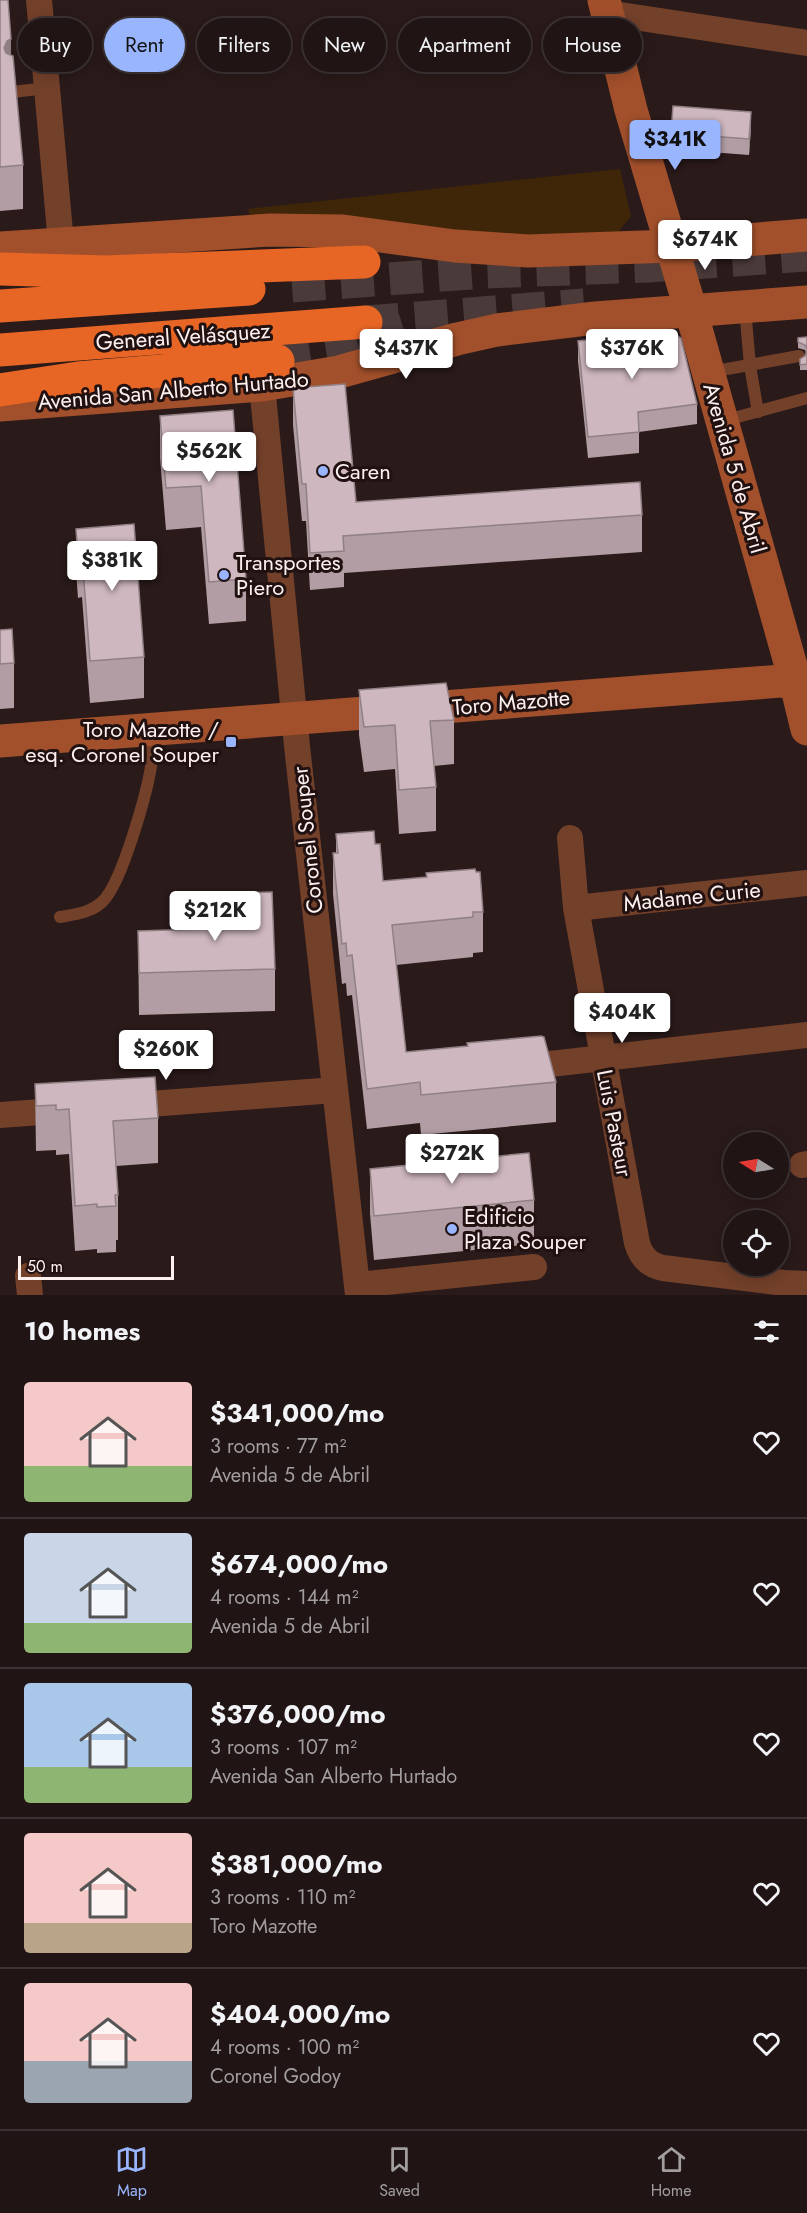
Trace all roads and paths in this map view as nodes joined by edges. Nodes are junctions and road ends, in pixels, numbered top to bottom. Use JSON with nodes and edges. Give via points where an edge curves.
{"nodes":[{"id":1,"x":39,"y":0,"type":"edge"},
{"id":2,"x":606,"y":7,"type":"edge"},
{"id":3,"x":807,"y":43,"type":"edge"},
{"id":4,"x":47,"y":88,"type":"junction"},
{"id":5,"x":12,"y":92,"type":"edge"},
{"id":6,"x":807,"y":235,"type":"edge"},
{"id":7,"x":62,"y":243,"type":"junction"},
{"id":8,"x":671,"y":246,"type":"junction"},
{"id":9,"x":0,"y":248,"type":"edge"},
{"id":10,"x":364,"y":262,"type":"dead end"},
{"id":11,"x":0,"y":269,"type":"edge"},
{"id":12,"x":292,"y":286,"type":"tunnel mouth"},
{"id":13,"x":807,"y":302,"type":"edge"},
{"id":14,"x":0,"y":306,"type":"edge"},
{"id":15,"x":744,"y":307,"type":"junction"},
{"id":16,"x":691,"y":311,"type":"junction"},
{"id":17,"x":366,"y":322,"type":"tunnel mouth"},
{"id":18,"x":0,"y":350,"type":"edge"},
{"id":19,"x":799,"y":356,"type":"dead end"},
{"id":20,"x":750,"y":366,"type":"junction"},
{"id":21,"x":708,"y":372,"type":"junction"},
{"id":22,"x":270,"y":373,"type":"junction"},
{"id":23,"x":0,"y":390,"type":"edge"},
{"id":24,"x":807,"y":398,"type":"edge"},
{"id":25,"x":0,"y":405,"type":"edge"},
{"id":26,"x":758,"y":412,"type":"junction"},
{"id":27,"x":722,"y":421,"type":"junction"},
{"id":28,"x":801,"y":680,"type":"edge"},
{"id":29,"x":294,"y":720,"type":"junction"},
{"id":30,"x":807,"y":729,"type":"edge"},
{"id":31,"x":151,"y":730,"type":"junction"},
{"id":32,"x":0,"y":741,"type":"edge"},
{"id":33,"x":570,"y":838,"type":"dead end"},
{"id":34,"x":807,"y":883,"type":"edge"},
{"id":35,"x":576,"y":908,"type":"junction"},
{"id":36,"x":60,"y":917,"type":"dead end"},
{"id":37,"x":807,"y":1035,"type":"edge"},
{"id":38,"x":602,"y":1058,"type":"junction"},
{"id":39,"x":550,"y":1065,"type":"edge"},
{"id":40,"x":335,"y":1090,"type":"junction"},
{"id":41,"x":0,"y":1115,"type":"edge"},
{"id":42,"x":534,"y":1267,"type":"dead end"},
{"id":43,"x":807,"y":1284,"type":"edge"},
{"id":44,"x":358,"y":1290,"type":"edge"}],
"edges":[{"from":1,"to":4,"type":"street"},
{"from":2,"to":3,"type":"street"},
{"from":2,"to":8,"type":"main road","name":"Avenida 5 de Abril"},
{"from":4,"to":5,"type":"lane"},
{"from":4,"to":7,"type":"street"},
{"from":6,"to":8,"type":"main road"},
{"from":7,"to":8,"type":"main road","via":[[288,230],[343,231],[528,251]]},
{"from":7,"to":9,"type":"main road"},
{"from":8,"to":16,"type":"main road","name":"Avenida 5 de Abril"},
{"from":10,"to":11,"type":"highway","via":[[106,273]]},
{"from":12,"to":14,"type":"highway","name":"General Velásquez"},
{"from":13,"to":15,"type":"main road","name":"Avenida San Alberto Hurtado"},
{"from":15,"to":16,"type":"main road","name":"Avenida San Alberto Hurtado"},
{"from":15,"to":20,"type":"lane"},
{"from":16,"to":21,"type":"main road","name":"Avenida 5 de Abril"},
{"from":16,"to":22,"type":"main road","name":"Avenida San Alberto Hurtado","via":[[497,330],[339,372]]},
{"from":17,"to":18,"type":"highway","name":"General Velásquez"},
{"from":19,"to":20,"type":"lane"},
{"from":20,"to":21,"type":"lane"},
{"from":20,"to":26,"type":"lane"},
{"from":21,"to":27,"type":"main road","name":"Avenida 5 de Abril"},
{"from":22,"to":23,"type":"highway","via":[[78,378]]},
{"from":22,"to":25,"type":"main road","name":"Avenida San Alberto Hurtado"},
{"from":22,"to":29,"type":"street","name":"Coronel Souper"},
{"from":24,"to":26,"type":"lane"},
{"from":26,"to":27,"type":"lane"},
{"from":27,"to":28,"type":"main road","name":"Avenida 5 de Abril"},
{"from":28,"to":29,"type":"main road","name":"Toro Mazotte"},
{"from":28,"to":30,"type":"main road","name":"Avenida 5 de Abril"},
{"from":29,"to":31,"type":"main road","name":"Toro Mazotte"},
{"from":29,"to":40,"type":"street","name":"Coronel Souper"},
{"from":31,"to":32,"type":"main road","name":"Toro Mazotte"},
{"from":31,"to":36,"type":"lane","via":[[152,758],[144,800],[113,886],[105,900],[90,911]]},
{"from":33,"to":35,"type":"street","name":"Luis Pasteur"},
{"from":34,"to":35,"type":"street","name":"Madame Curie"},
{"from":35,"to":38,"type":"street","name":"Luis Pasteur"},
{"from":37,"to":38,"type":"street"},
{"from":38,"to":39,"type":"street"},
{"from":38,"to":43,"type":"street","name":"Luis Pasteur","via":[[638,1243],[648,1262],[663,1268]]},
{"from":40,"to":41,"type":"street"},
{"from":40,"to":44,"type":"street","name":"Coronel Souper"},
{"from":42,"to":44,"type":"street"}]}
